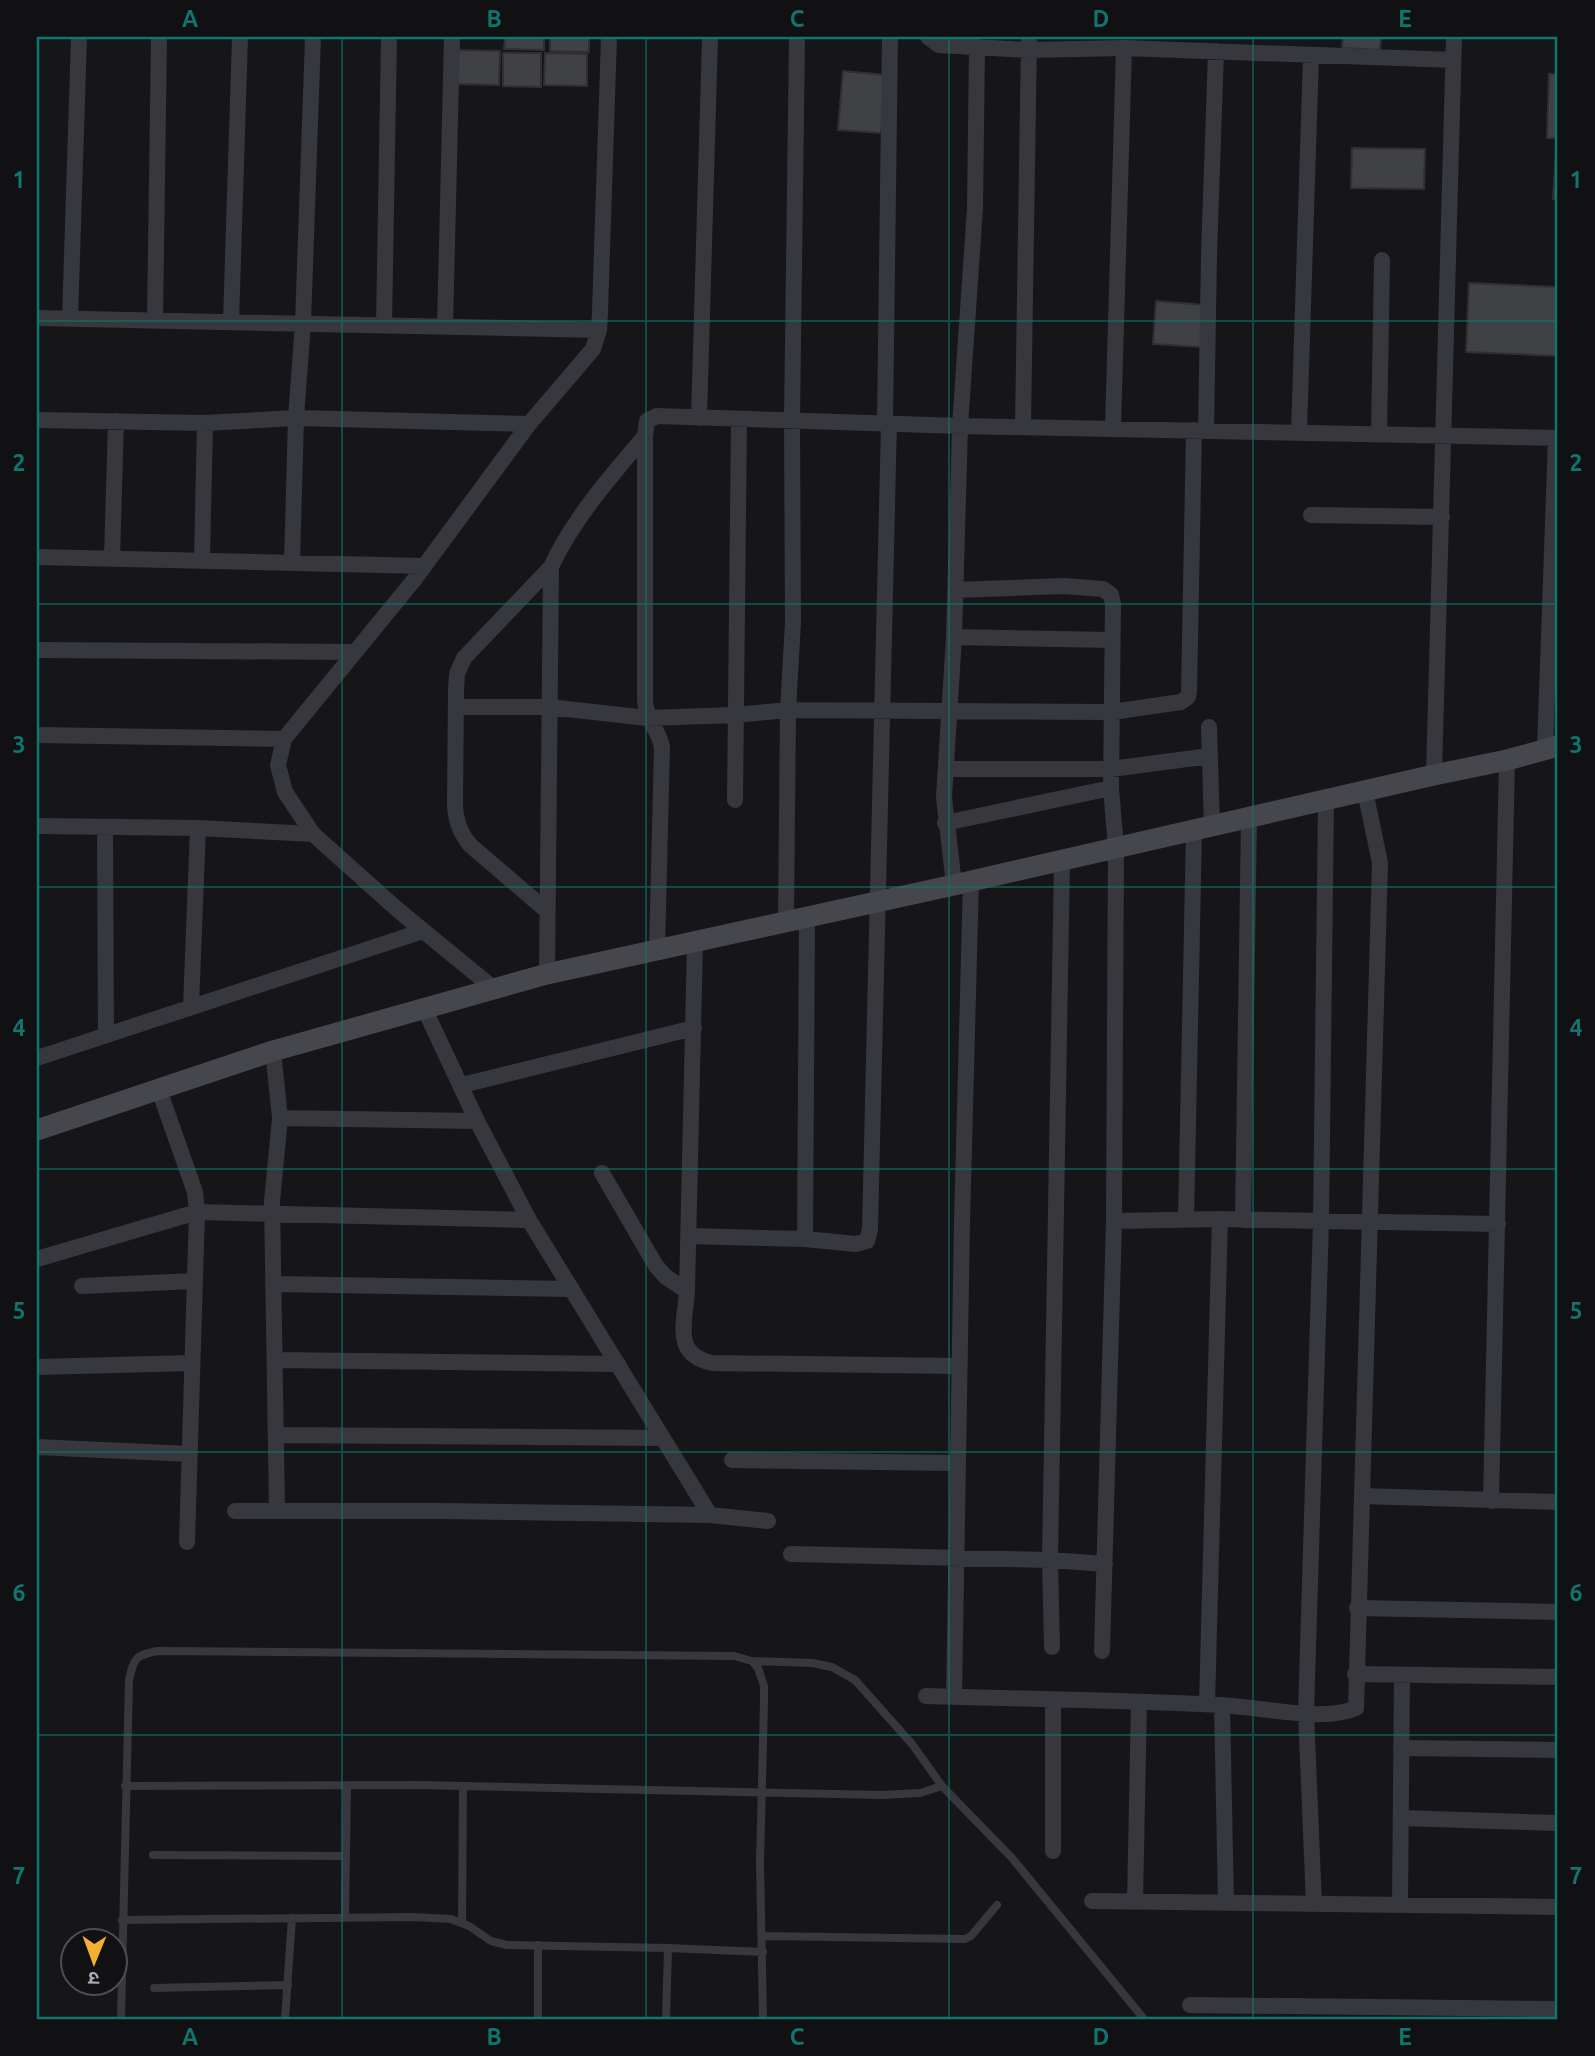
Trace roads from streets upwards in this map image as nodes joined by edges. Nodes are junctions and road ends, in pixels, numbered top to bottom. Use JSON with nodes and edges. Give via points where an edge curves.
{"nodes":[{"id":1,"x":79,"y":37,"type":"edge"},
{"id":2,"x":159,"y":37,"type":"edge"},
{"id":3,"x":240,"y":37,"type":"edge"},
{"id":4,"x":313,"y":37,"type":"edge"},
{"id":5,"x":389,"y":37,"type":"edge"},
{"id":6,"x":452,"y":37,"type":"edge"},
{"id":7,"x":609,"y":37,"type":"edge"},
{"id":8,"x":710,"y":37,"type":"edge"},
{"id":9,"x":797,"y":37,"type":"edge"},
{"id":10,"x":890,"y":37,"type":"edge"},
{"id":11,"x":928,"y":37,"type":"edge"},
{"id":12,"x":1454,"y":37,"type":"edge"},
{"id":13,"x":1029,"y":43,"type":"edge"},
{"id":14,"x":1121,"y":44,"type":"edge"},
{"id":15,"x":977,"y":47,"type":"junction"},
{"id":16,"x":1216,"y":51,"type":"junction"},
{"id":17,"x":1311,"y":55,"type":"junction"},
{"id":18,"x":1453,"y":60,"type":"junction"},
{"id":19,"x":1382,"y":260,"type":"dead end"},
{"id":20,"x":37,"y":318,"type":"edge"},
{"id":21,"x":70,"y":319,"type":"junction"},
{"id":22,"x":155,"y":320,"type":"junction"},
{"id":23,"x":231,"y":322,"type":"junction"},
{"id":24,"x":303,"y":323,"type":"junction"},
{"id":25,"x":384,"y":325,"type":"junction"},
{"id":26,"x":444,"y":326,"type":"junction"},
{"id":27,"x":599,"y":330,"type":"junction"},
{"id":28,"x":296,"y":418,"type":"junction"},
{"id":29,"x":699,"y":418,"type":"junction"},
{"id":30,"x":739,"y":419,"type":"junction"},
{"id":31,"x":37,"y":420,"type":"edge"},
{"id":32,"x":792,"y":420,"type":"junction"},
{"id":33,"x":116,"y":421,"type":"junction"},
{"id":34,"x":887,"y":422,"type":"junction"},
{"id":35,"x":205,"y":423,"type":"junction"},
{"id":36,"x":529,"y":424,"type":"junction"},
{"id":37,"x":1023,"y":425,"type":"junction"},
{"id":38,"x":960,"y":426,"type":"junction"},
{"id":39,"x":1113,"y":427,"type":"junction"},
{"id":40,"x":1200,"y":430,"type":"junction"},
{"id":41,"x":1299,"y":432,"type":"junction"},
{"id":42,"x":1379,"y":434,"type":"junction"},
{"id":43,"x":1444,"y":435,"type":"junction"},
{"id":44,"x":645,"y":436,"type":"junction"},
{"id":45,"x":1557,"y":438,"type":"edge"},
{"id":46,"x":1311,"y":515,"type":"dead end"},
{"id":47,"x":1442,"y":517,"type":"junction"},
{"id":48,"x":37,"y":557,"type":"edge"},
{"id":49,"x":112,"y":559,"type":"junction"},
{"id":50,"x":202,"y":561,"type":"junction"},
{"id":51,"x":292,"y":562,"type":"junction"},
{"id":52,"x":424,"y":566,"type":"junction"},
{"id":53,"x":551,"y":567,"type":"junction"},
{"id":54,"x":955,"y":590,"type":"junction"},
{"id":55,"x":954,"y":637,"type":"junction"},
{"id":56,"x":1112,"y":640,"type":"junction"},
{"id":57,"x":37,"y":650,"type":"edge"},
{"id":58,"x":355,"y":652,"type":"junction"},
{"id":59,"x":457,"y":707,"type":"junction"},
{"id":60,"x":549,"y":707,"type":"junction"},
{"id":61,"x":788,"y":710,"type":"junction"},
{"id":62,"x":883,"y":711,"type":"junction"},
{"id":63,"x":949,"y":712,"type":"junction"},
{"id":64,"x":1112,"y":712,"type":"junction"},
{"id":65,"x":735,"y":715,"type":"junction"},
{"id":66,"x":647,"y":718,"type":"junction"},
{"id":67,"x":1209,"y":727,"type":"dead end"},
{"id":68,"x":37,"y":735,"type":"edge"},
{"id":69,"x":284,"y":739,"type":"junction"},
{"id":70,"x":1551,"y":748,"type":"edge"},
{"id":71,"x":1210,"y":756,"type":"junction"},
{"id":72,"x":1507,"y":760,"type":"junction"},
{"id":73,"x":946,"y":769,"type":"junction"},
{"id":74,"x":1111,"y":769,"type":"junction"},
{"id":75,"x":1434,"y":775,"type":"junction"},
{"id":76,"x":1111,"y":788,"type":"junction"},
{"id":77,"x":1365,"y":791,"type":"junction"},
{"id":78,"x":734,"y":800,"type":"dead end"},
{"id":79,"x":1326,"y":800,"type":"junction"},
{"id":80,"x":1249,"y":817,"type":"junction"},
{"id":81,"x":945,"y":823,"type":"junction"},
{"id":82,"x":37,"y":826,"type":"edge"},
{"id":83,"x":105,"y":827,"type":"junction"},
{"id":84,"x":198,"y":828,"type":"junction"},
{"id":85,"x":1203,"y":828,"type":"junction"},
{"id":86,"x":313,"y":834,"type":"junction"},
{"id":87,"x":1116,"y":848,"type":"junction"},
{"id":88,"x":1062,"y":860,"type":"junction"},
{"id":89,"x":962,"y":882,"type":"junction"},
{"id":90,"x":877,"y":901,"type":"junction"},
{"id":91,"x":547,"y":911,"type":"junction"},
{"id":92,"x":807,"y":917,"type":"junction"},
{"id":93,"x":786,"y":922,"type":"junction"},
{"id":94,"x":423,"y":931,"type":"junction"},
{"id":95,"x":695,"y":942,"type":"junction"},
{"id":96,"x":657,"y":950,"type":"junction"},
{"id":97,"x":547,"y":974,"type":"junction"},
{"id":98,"x":493,"y":988,"type":"junction"},
{"id":99,"x":191,"y":1006,"type":"junction"},
{"id":100,"x":424,"y":1008,"type":"junction"},
{"id":101,"x":694,"y":1028,"type":"junction"},
{"id":102,"x":106,"y":1035,"type":"junction"},
{"id":103,"x":273,"y":1051,"type":"junction"},
{"id":104,"x":37,"y":1058,"type":"edge"},
{"id":105,"x":462,"y":1085,"type":"junction"},
{"id":106,"x":159,"y":1090,"type":"junction"},
{"id":107,"x":280,"y":1118,"type":"junction"},
{"id":108,"x":477,"y":1121,"type":"junction"},
{"id":109,"x":37,"y":1130,"type":"edge"},
{"id":110,"x":602,"y":1173,"type":"dead end"},
{"id":111,"x":198,"y":1212,"type":"junction"},
{"id":112,"x":274,"y":1213,"type":"junction"},
{"id":113,"x":1220,"y":1219,"type":"junction"},
{"id":114,"x":529,"y":1220,"type":"junction"},
{"id":115,"x":1186,"y":1220,"type":"junction"},
{"id":116,"x":1242,"y":1220,"type":"junction"},
{"id":117,"x":1114,"y":1221,"type":"junction"},
{"id":118,"x":1321,"y":1222,"type":"junction"},
{"id":119,"x":1370,"y":1223,"type":"junction"},
{"id":120,"x":1498,"y":1224,"type":"junction"},
{"id":121,"x":689,"y":1236,"type":"junction"},
{"id":122,"x":805,"y":1239,"type":"junction"},
{"id":123,"x":37,"y":1259,"type":"edge"},
{"id":124,"x":194,"y":1281,"type":"junction"},
{"id":125,"x":273,"y":1284,"type":"junction"},
{"id":126,"x":82,"y":1286,"type":"dead end"},
{"id":127,"x":572,"y":1289,"type":"junction"},
{"id":128,"x":687,"y":1292,"type":"junction"},
{"id":129,"x":275,"y":1360,"type":"junction"},
{"id":130,"x":192,"y":1363,"type":"junction"},
{"id":131,"x":618,"y":1364,"type":"junction"},
{"id":132,"x":959,"y":1366,"type":"junction"},
{"id":133,"x":37,"y":1367,"type":"edge"},
{"id":134,"x":276,"y":1435,"type":"junction"},
{"id":135,"x":663,"y":1438,"type":"junction"},
{"id":136,"x":37,"y":1447,"type":"edge"},
{"id":137,"x":189,"y":1454,"type":"junction"},
{"id":138,"x":732,"y":1460,"type":"dead end"},
{"id":139,"x":957,"y":1463,"type":"junction"},
{"id":140,"x":1362,"y":1496,"type":"junction"},
{"id":141,"x":1491,"y":1501,"type":"junction"},
{"id":142,"x":1558,"y":1502,"type":"edge"},
{"id":143,"x":235,"y":1511,"type":"dead end"},
{"id":144,"x":277,"y":1511,"type":"junction"},
{"id":145,"x":709,"y":1515,"type":"junction"},
{"id":146,"x":768,"y":1521,"type":"dead end"},
{"id":147,"x":187,"y":1542,"type":"dead end"},
{"id":148,"x":791,"y":1554,"type":"dead end"},
{"id":149,"x":956,"y":1557,"type":"junction"},
{"id":150,"x":1051,"y":1560,"type":"junction"},
{"id":151,"x":1105,"y":1564,"type":"junction"},
{"id":152,"x":1357,"y":1608,"type":"junction"},
{"id":153,"x":1558,"y":1612,"type":"edge"},
{"id":154,"x":1052,"y":1647,"type":"dead end"},
{"id":155,"x":1102,"y":1651,"type":"dead end"},
{"id":156,"x":1355,"y":1674,"type":"junction"},
{"id":157,"x":1402,"y":1675,"type":"junction"},
{"id":158,"x":1558,"y":1677,"type":"edge"},
{"id":159,"x":926,"y":1696,"type":"dead end"},
{"id":160,"x":954,"y":1697,"type":"junction"},
{"id":161,"x":1053,"y":1700,"type":"junction"},
{"id":162,"x":1139,"y":1702,"type":"junction"},
{"id":163,"x":1214,"y":1704,"type":"junction"},
{"id":164,"x":1306,"y":1713,"type":"junction"},
{"id":165,"x":1401,"y":1748,"type":"junction"},
{"id":166,"x":1558,"y":1749,"type":"edge"},
{"id":167,"x":1401,"y":1818,"type":"junction"},
{"id":168,"x":1558,"y":1823,"type":"edge"},
{"id":169,"x":1053,"y":1851,"type":"dead end"},
{"id":170,"x":1092,"y":1901,"type":"dead end"},
{"id":171,"x":1135,"y":1902,"type":"junction"},
{"id":172,"x":1226,"y":1903,"type":"junction"},
{"id":173,"x":1314,"y":1904,"type":"junction"},
{"id":174,"x":1400,"y":1905,"type":"junction"},
{"id":175,"x":1558,"y":1907,"type":"edge"},
{"id":176,"x":1190,"y":2005,"type":"dead end"},
{"id":177,"x":1558,"y":2009,"type":"edge"}],
"edges":[{"from":1,"to":21,"type":"street"},
{"from":2,"to":22,"type":"street"},
{"from":3,"to":23,"type":"street"},
{"from":4,"to":24,"type":"street"},
{"from":5,"to":25,"type":"street"},
{"from":6,"to":26,"type":"street"},
{"from":7,"to":27,"type":"street"},
{"from":8,"to":29,"type":"street"},
{"from":9,"to":32,"type":"street"},
{"from":10,"to":34,"type":"street"},
{"from":11,"to":15,"type":"street","via":[[939,45]]},
{"from":12,"to":18,"type":"street"},
{"from":13,"to":14,"type":"street"},
{"from":13,"to":15,"type":"street"},
{"from":13,"to":37,"type":"street"},
{"from":14,"to":16,"type":"street"},
{"from":14,"to":39,"type":"street"},
{"from":15,"to":38,"type":"street","via":[[975,208]]},
{"from":16,"to":17,"type":"street"},
{"from":16,"to":40,"type":"street"},
{"from":17,"to":18,"type":"street"},
{"from":17,"to":41,"type":"street"},
{"from":18,"to":43,"type":"street"},
{"from":19,"to":42,"type":"street"},
{"from":20,"to":21,"type":"street"},
{"from":21,"to":22,"type":"street"},
{"from":22,"to":23,"type":"street"},
{"from":23,"to":24,"type":"street"},
{"from":24,"to":25,"type":"street"},
{"from":24,"to":28,"type":"street"},
{"from":25,"to":26,"type":"street"},
{"from":26,"to":27,"type":"street"},
{"from":27,"to":36,"type":"street","via":[[593,349]]},
{"from":28,"to":35,"type":"street"},
{"from":28,"to":36,"type":"street"},
{"from":28,"to":51,"type":"street"},
{"from":29,"to":30,"type":"street"},
{"from":29,"to":44,"type":"street","via":[[657,416],[647,421]]},
{"from":30,"to":32,"type":"street"},
{"from":30,"to":65,"type":"street"},
{"from":31,"to":33,"type":"street"},
{"from":32,"to":34,"type":"street"},
{"from":32,"to":61,"type":"street","via":[[793,622]]},
{"from":33,"to":35,"type":"street"},
{"from":33,"to":49,"type":"street"},
{"from":34,"to":38,"type":"street"},
{"from":34,"to":62,"type":"street"},
{"from":35,"to":50,"type":"street"},
{"from":36,"to":52,"type":"street"},
{"from":37,"to":38,"type":"street"},
{"from":37,"to":39,"type":"street"},
{"from":38,"to":54,"type":"street"},
{"from":39,"to":40,"type":"street"},
{"from":40,"to":41,"type":"street"},
{"from":40,"to":64,"type":"street","via":[[1188,698]]},
{"from":41,"to":42,"type":"street"},
{"from":42,"to":43,"type":"street"},
{"from":43,"to":45,"type":"street"},
{"from":43,"to":47,"type":"street"},
{"from":44,"to":53,"type":"street","via":[[587,509]]},
{"from":44,"to":66,"type":"street"},
{"from":45,"to":70,"type":"street"},
{"from":46,"to":47,"type":"street"},
{"from":47,"to":75,"type":"street"},
{"from":48,"to":49,"type":"street"},
{"from":49,"to":50,"type":"street"},
{"from":50,"to":51,"type":"street"},
{"from":51,"to":52,"type":"street"},
{"from":52,"to":58,"type":"street"},
{"from":53,"to":59,"type":"street","via":[[464,658],[457,674]]},
{"from":53,"to":60,"type":"street"},
{"from":54,"to":55,"type":"street"},
{"from":54,"to":56,"type":"street","via":[[1103,589],[1111,594],[1113,604]]},
{"from":55,"to":56,"type":"street"},
{"from":55,"to":63,"type":"street"},
{"from":56,"to":64,"type":"street"},
{"from":57,"to":58,"type":"street"},
{"from":58,"to":69,"type":"street"},
{"from":59,"to":60,"type":"street"},
{"from":59,"to":91,"type":"street","via":[[455,805],[460,833]]},
{"from":60,"to":66,"type":"street"},
{"from":60,"to":91,"type":"street"},
{"from":61,"to":62,"type":"street"},
{"from":61,"to":65,"type":"street"},
{"from":61,"to":93,"type":"street"},
{"from":62,"to":63,"type":"street"},
{"from":62,"to":90,"type":"street"},
{"from":63,"to":64,"type":"street"},
{"from":63,"to":73,"type":"street"},
{"from":64,"to":74,"type":"street"},
{"from":65,"to":66,"type":"street"},
{"from":65,"to":78,"type":"street"},
{"from":66,"to":96,"type":"street","via":[[663,747]]},
{"from":67,"to":71,"type":"street"},
{"from":68,"to":69,"type":"street"},
{"from":69,"to":86,"type":"street","via":[[278,765],[285,792]]},
{"from":70,"to":72,"type":"street"},
{"from":71,"to":74,"type":"street"},
{"from":71,"to":85,"type":"street"},
{"from":72,"to":75,"type":"street"},
{"from":72,"to":120,"type":"street"},
{"from":73,"to":74,"type":"street"},
{"from":73,"to":81,"type":"street"},
{"from":74,"to":76,"type":"street"},
{"from":75,"to":77,"type":"street"},
{"from":76,"to":81,"type":"street"},
{"from":76,"to":87,"type":"street"},
{"from":77,"to":79,"type":"street"},
{"from":77,"to":119,"type":"street","via":[[1380,863]]},
{"from":79,"to":80,"type":"street"},
{"from":79,"to":118,"type":"street"},
{"from":80,"to":85,"type":"street"},
{"from":80,"to":116,"type":"street"},
{"from":81,"to":89,"type":"street"},
{"from":82,"to":83,"type":"street"},
{"from":83,"to":84,"type":"street"},
{"from":83,"to":102,"type":"street"},
{"from":84,"to":86,"type":"street"},
{"from":84,"to":99,"type":"street"},
{"from":85,"to":87,"type":"street"},
{"from":85,"to":115,"type":"street"},
{"from":86,"to":94,"type":"street"},
{"from":87,"to":88,"type":"street"},
{"from":87,"to":117,"type":"street"},
{"from":88,"to":89,"type":"street"},
{"from":88,"to":150,"type":"street"},
{"from":89,"to":90,"type":"street"},
{"from":89,"to":132,"type":"street"},
{"from":90,"to":92,"type":"street"},
{"from":90,"to":122,"type":"street","via":[[870,1229],[867,1241],[856,1244]]},
{"from":91,"to":97,"type":"street"},
{"from":92,"to":93,"type":"street"},
{"from":92,"to":122,"type":"street"},
{"from":93,"to":95,"type":"street"},
{"from":94,"to":98,"type":"street"},
{"from":94,"to":99,"type":"street"},
{"from":95,"to":96,"type":"street"},
{"from":95,"to":101,"type":"street"},
{"from":96,"to":97,"type":"street"},
{"from":97,"to":98,"type":"street"},
{"from":98,"to":100,"type":"street"},
{"from":99,"to":102,"type":"street"},
{"from":100,"to":103,"type":"street"},
{"from":100,"to":105,"type":"street"},
{"from":101,"to":105,"type":"street"},
{"from":101,"to":121,"type":"street"},
{"from":102,"to":104,"type":"street"},
{"from":103,"to":106,"type":"street"},
{"from":103,"to":107,"type":"street"},
{"from":105,"to":108,"type":"street"},
{"from":106,"to":109,"type":"street"},
{"from":106,"to":111,"type":"street"},
{"from":107,"to":108,"type":"street"},
{"from":107,"to":112,"type":"street"},
{"from":108,"to":114,"type":"street"},
{"from":110,"to":128,"type":"street","via":[[656,1266]]},
{"from":111,"to":112,"type":"street"},
{"from":111,"to":123,"type":"street"},
{"from":111,"to":124,"type":"street"},
{"from":112,"to":114,"type":"street"},
{"from":112,"to":125,"type":"street"},
{"from":113,"to":115,"type":"street"},
{"from":113,"to":116,"type":"street"},
{"from":113,"to":163,"type":"street"},
{"from":114,"to":127,"type":"street"},
{"from":115,"to":117,"type":"street"},
{"from":116,"to":118,"type":"street"},
{"from":117,"to":151,"type":"street"},
{"from":118,"to":119,"type":"street"},
{"from":118,"to":164,"type":"street"},
{"from":119,"to":120,"type":"street"},
{"from":119,"to":140,"type":"street"},
{"from":120,"to":141,"type":"street"},
{"from":121,"to":122,"type":"street"},
{"from":121,"to":128,"type":"street"},
{"from":124,"to":126,"type":"street"},
{"from":124,"to":130,"type":"street"},
{"from":125,"to":127,"type":"street"},
{"from":125,"to":129,"type":"street"},
{"from":127,"to":131,"type":"street"},
{"from":128,"to":132,"type":"street","via":[[684,1337],[687,1350],[698,1360]]},
{"from":129,"to":131,"type":"street"},
{"from":129,"to":134,"type":"street"},
{"from":130,"to":133,"type":"street"},
{"from":130,"to":137,"type":"street"},
{"from":131,"to":135,"type":"street"},
{"from":132,"to":139,"type":"street"},
{"from":134,"to":135,"type":"street"},
{"from":134,"to":144,"type":"street"},
{"from":135,"to":145,"type":"street"},
{"from":136,"to":137,"type":"street"},
{"from":137,"to":147,"type":"street"},
{"from":138,"to":139,"type":"street"},
{"from":139,"to":149,"type":"street"},
{"from":140,"to":141,"type":"street"},
{"from":140,"to":152,"type":"street"},
{"from":141,"to":142,"type":"street"},
{"from":143,"to":144,"type":"street"},
{"from":144,"to":145,"type":"street"},
{"from":145,"to":146,"type":"street"},
{"from":148,"to":149,"type":"street"},
{"from":149,"to":150,"type":"street"},
{"from":149,"to":160,"type":"street"},
{"from":150,"to":151,"type":"street"},
{"from":150,"to":154,"type":"street"},
{"from":151,"to":155,"type":"street"},
{"from":152,"to":153,"type":"street"},
{"from":152,"to":156,"type":"street"},
{"from":156,"to":157,"type":"street"},
{"from":156,"to":164,"type":"street","via":[[1356,1708],[1344,1714]]},
{"from":157,"to":158,"type":"street"},
{"from":157,"to":165,"type":"street"},
{"from":159,"to":160,"type":"street"},
{"from":160,"to":161,"type":"street"},
{"from":161,"to":162,"type":"street"},
{"from":161,"to":169,"type":"street"},
{"from":162,"to":163,"type":"street"},
{"from":162,"to":171,"type":"street"},
{"from":163,"to":164,"type":"street"},
{"from":163,"to":172,"type":"street"},
{"from":164,"to":173,"type":"street"},
{"from":165,"to":166,"type":"street"},
{"from":165,"to":167,"type":"street"},
{"from":167,"to":168,"type":"street"},
{"from":167,"to":174,"type":"street"},
{"from":170,"to":171,"type":"street"},
{"from":171,"to":172,"type":"street"},
{"from":172,"to":173,"type":"street"},
{"from":173,"to":174,"type":"street"},
{"from":174,"to":175,"type":"street"},
{"from":176,"to":177,"type":"street"}]}
